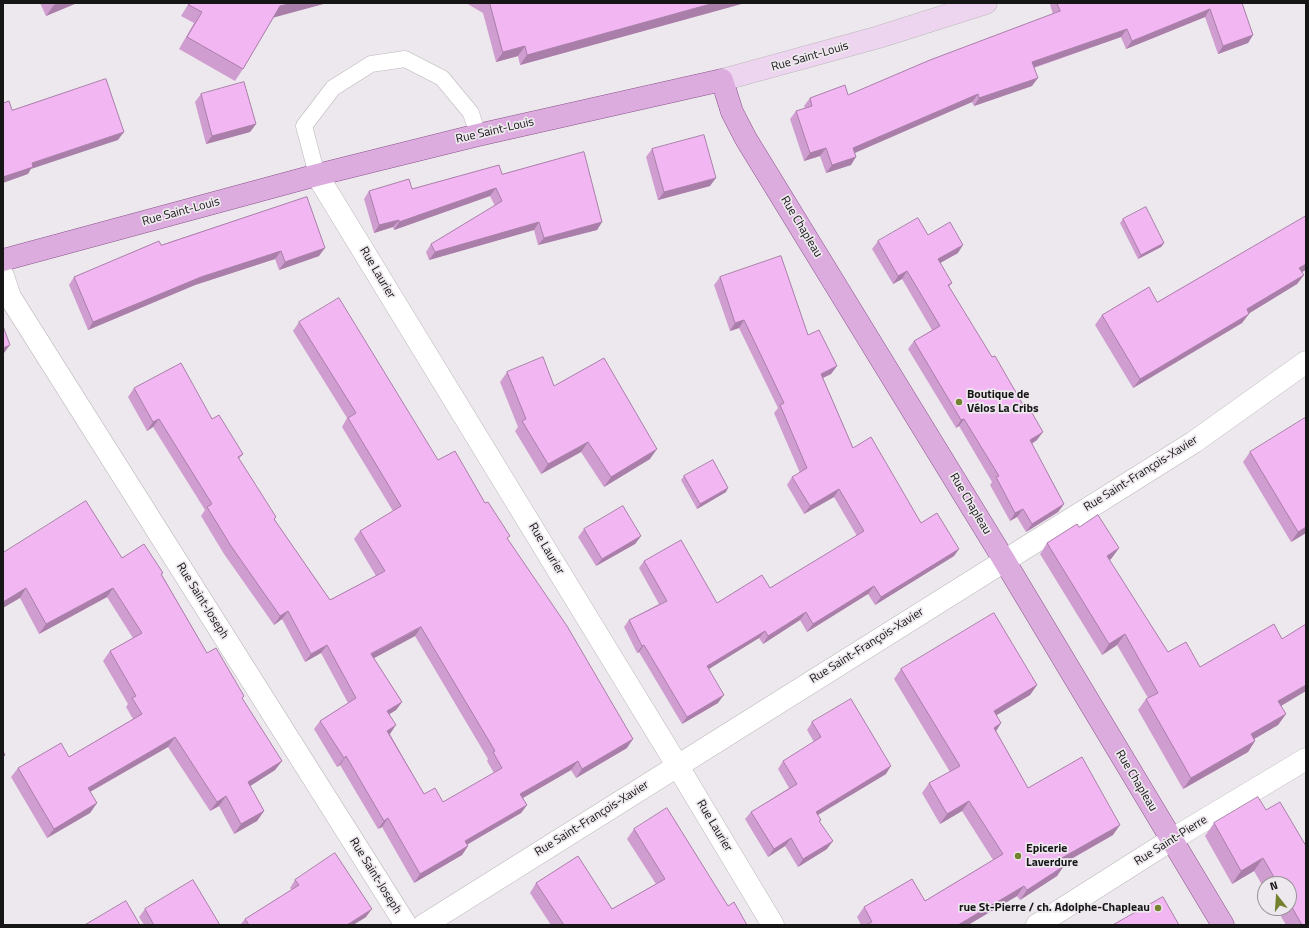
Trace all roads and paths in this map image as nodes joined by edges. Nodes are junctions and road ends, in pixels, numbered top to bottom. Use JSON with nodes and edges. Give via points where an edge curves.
{"nodes":[{"id":1,"x":986,"y":3,"type":"edge"},
{"id":2,"x":722,"y":80,"type":"junction"},
{"id":3,"x":478,"y":135,"type":"junction"},
{"id":4,"x":317,"y":175,"type":"junction"},
{"id":5,"x":3,"y":260,"type":"edge"},
{"id":6,"x":3,"y":276,"type":"edge"},
{"id":7,"x":1306,"y":362,"type":"edge"},
{"id":8,"x":1004,"y":560,"type":"junction"},
{"id":9,"x":1306,"y":759,"type":"edge"},
{"id":10,"x":677,"y":765,"type":"junction"},
{"id":11,"x":1171,"y":840,"type":"junction"},
{"id":12,"x":406,"y":925,"type":"edge"},
{"id":13,"x":424,"y":925,"type":"edge"},
{"id":14,"x":773,"y":925,"type":"edge"},
{"id":15,"x":1038,"y":925,"type":"edge"},
{"id":16,"x":1223,"y":925,"type":"edge"}],
"edges":[{"from":1,"to":2,"type":"main road","name":"Rue Saint-Louis","via":[[879,37]]},
{"from":2,"to":3,"type":"main road","name":"Rue Saint-Louis"},
{"from":2,"to":8,"type":"main road","name":"Rue Chapleau","via":[[732,112],[746,139]]},
{"from":3,"to":4,"type":"main road","name":"Rue Saint-Louis"},
{"from":3,"to":4,"type":"lane","via":[[471,114],[442,78],[405,59],[371,64],[333,88],[304,126]]},
{"from":4,"to":5,"type":"main road","name":"Rue Saint-Louis"},
{"from":4,"to":10,"type":"street","name":"Rue Laurier"},
{"from":6,"to":12,"type":"street","name":"Rue Saint-Joseph","via":[[10,296]]},
{"from":7,"to":8,"type":"street","name":"Rue Saint-François-Xavier","via":[[1194,442]]},
{"from":8,"to":10,"type":"street","name":"Rue Saint-François-Xavier"},
{"from":8,"to":11,"type":"main road","name":"Rue Chapleau"},
{"from":9,"to":11,"type":"street","name":"Rue Saint-Pierre"},
{"from":10,"to":13,"type":"street","name":"Rue Saint-François-Xavier"},
{"from":10,"to":14,"type":"street","name":"Rue Laurier"},
{"from":11,"to":15,"type":"street","name":"Rue Saint-Pierre"},
{"from":11,"to":16,"type":"main road","name":"Rue Chapleau"}]}
